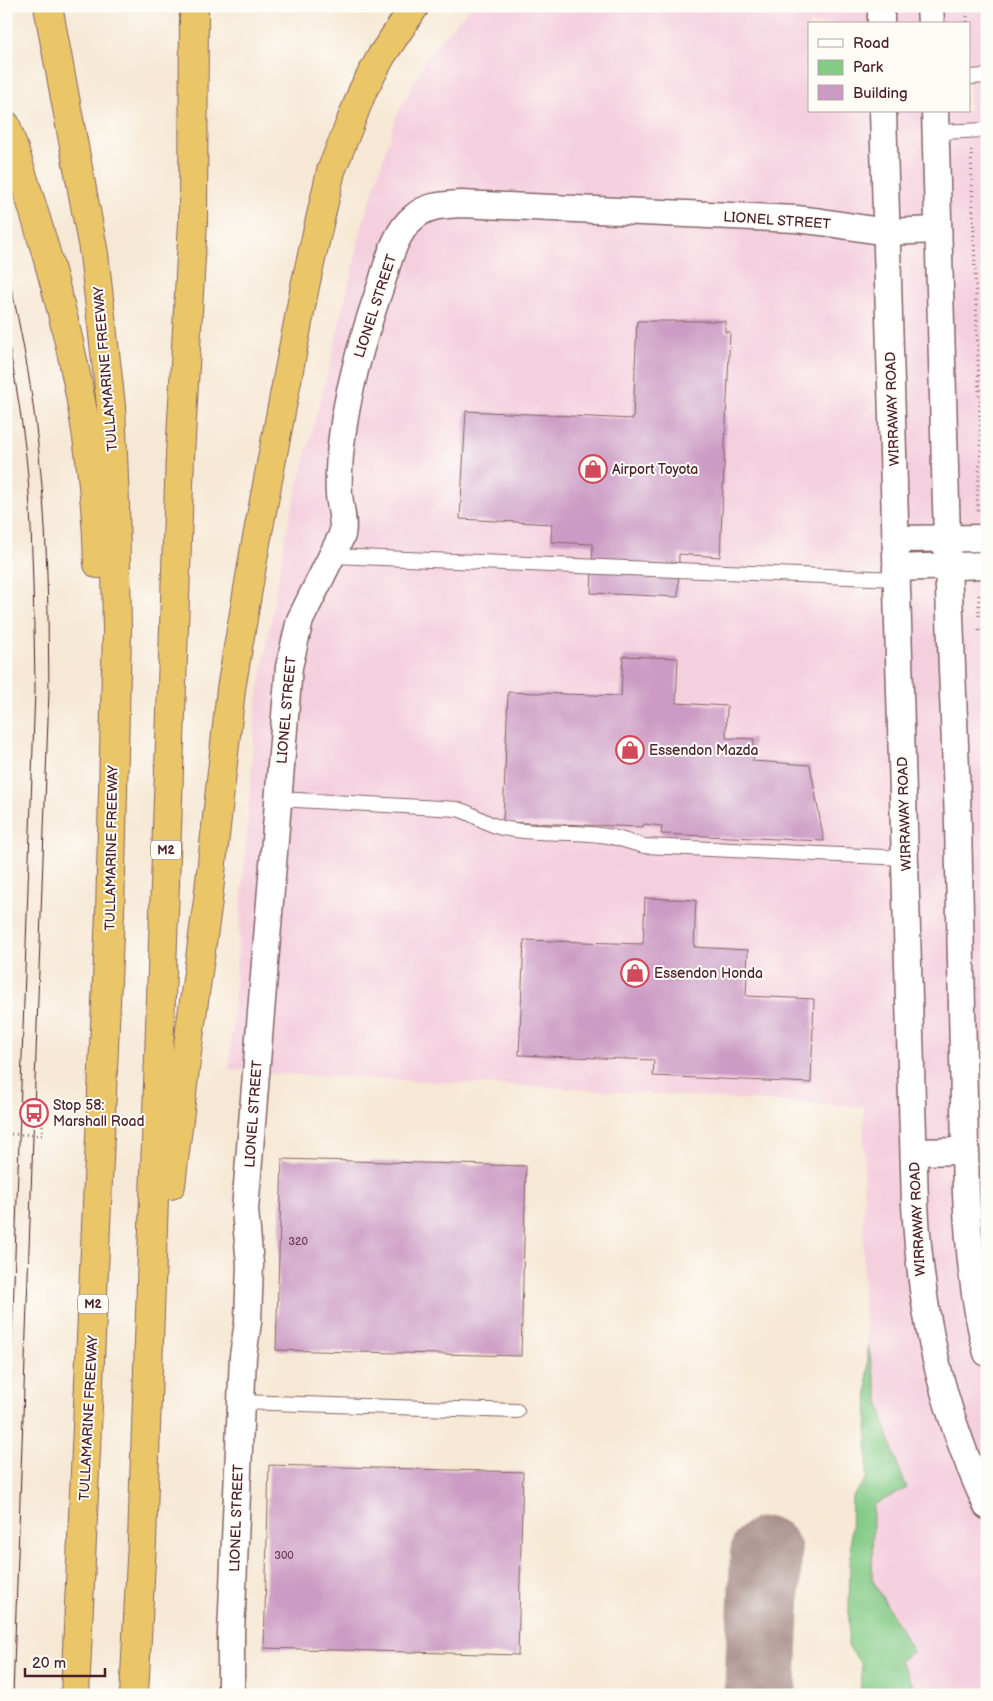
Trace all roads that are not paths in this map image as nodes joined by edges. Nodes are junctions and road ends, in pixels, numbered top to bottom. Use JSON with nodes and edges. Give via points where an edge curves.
{"nodes":[{"id":1,"x":48,"y":6,"type":"edge"},
{"id":2,"x":194,"y":6,"type":"edge"},
{"id":3,"x":416,"y":6,"type":"edge"},
{"id":4,"x":881,"y":6,"type":"edge"},
{"id":5,"x":930,"y":6,"type":"edge"},
{"id":6,"x":881,"y":22,"type":"edge"},
{"id":7,"x":931,"y":22,"type":"edge"},
{"id":8,"x":987,"y":76,"type":"edge"},
{"id":9,"x":970,"y":77,"type":"edge"},
{"id":10,"x":883,"y":112,"type":"edge"},
{"id":11,"x":935,"y":121,"type":"edge"},
{"id":12,"x":6,"y":125,"type":"edge"},
{"id":13,"x":987,"y":130,"type":"edge"},
{"id":14,"x":938,"y":230,"type":"junction"},
{"id":15,"x":886,"y":232,"type":"junction"},
{"id":16,"x":983,"y":538,"type":"edge"},
{"id":17,"x":947,"y":539,"type":"junction"},
{"id":18,"x":896,"y":540,"type":"junction"},
{"id":19,"x":333,"y":556,"type":"junction"},
{"id":20,"x":983,"y":565,"type":"edge"},
{"id":21,"x":948,"y":567,"type":"junction"},
{"id":22,"x":896,"y":574,"type":"junction"},
{"id":23,"x":279,"y":799,"type":"junction"},
{"id":24,"x":905,"y":858,"type":"junction"},
{"id":25,"x":110,"y":913,"type":"junction"},
{"id":26,"x":966,"y":1151,"type":"junction"},
{"id":27,"x":914,"y":1152,"type":"junction"},
{"id":28,"x":987,"y":1353,"type":"edge"},
{"id":29,"x":241,"y":1402,"type":"junction"},
{"id":30,"x":517,"y":1411,"type":"dead end"},
{"id":31,"x":987,"y":1506,"type":"edge"},
{"id":32,"x":142,"y":1541,"type":"junction"},
{"id":33,"x":75,"y":1695,"type":"edge"},
{"id":34,"x":134,"y":1695,"type":"edge"},
{"id":35,"x":231,"y":1695,"type":"edge"}],
"edges":[{"from":1,"to":25,"type":"highway","name":"TULLAMARINE FREEWAY","number":"M2","via":[[94,254],[112,406],[116,630]]},
{"from":2,"to":32,"type":"highway","number":"M2","via":[[193,221],[179,475]]},
{"from":3,"to":32,"type":"highway","via":[[382,55],[363,90],[331,171],[305,286],[255,548],[231,689],[208,900],[174,1153]]},
{"from":4,"to":6,"type":"street"},
{"from":5,"to":7,"type":"street"},
{"from":8,"to":9,"type":"lane"},
{"from":10,"to":15,"type":"street","name":"WIRRAWAY ROAD"},
{"from":11,"to":13,"type":"lane","via":[[970,131]]},
{"from":11,"to":14,"type":"street"},
{"from":12,"to":25,"type":"highway","via":[[34,208],[64,317],[92,478],[98,556]]},
{"from":14,"to":15,"type":"street","name":"LIONEL STREET"},
{"from":14,"to":17,"type":"street"},
{"from":15,"to":18,"type":"street","name":"WIRRAWAY ROAD"},
{"from":15,"to":19,"type":"street","name":"LIONEL STREET","via":[[809,220],[461,204],[424,210],[409,221],[400,235],[386,269],[354,375],[340,462],[343,528]]},
{"from":16,"to":17,"type":"street"},
{"from":17,"to":18,"type":"street"},
{"from":17,"to":21,"type":"street"},
{"from":18,"to":22,"type":"street","name":"WIRRAWAY ROAD"},
{"from":19,"to":22,"type":"lane"},
{"from":19,"to":23,"type":"street","name":"LIONEL STREET","via":[[304,613],[294,642],[286,686]]},
{"from":20,"to":21,"type":"street"},
{"from":21,"to":22,"type":"street"},
{"from":21,"to":26,"type":"street"},
{"from":22,"to":24,"type":"street","name":"WIRRAWAY ROAD"},
{"from":23,"to":24,"type":"lane","via":[[457,809],[504,829],[600,834],[644,846]]},
{"from":23,"to":29,"type":"street","name":"LIONEL STREET","via":[[245,1210],[250,1264]]},
{"from":24,"to":27,"type":"street","name":"WIRRAWAY ROAD"},
{"from":25,"to":33,"type":"highway","name":"TULLAMARINE FREEWAY","number":"M2"},
{"from":26,"to":27,"type":"street"},
{"from":26,"to":28,"type":"street","via":[[969,1242]]},
{"from":27,"to":31,"type":"street","name":"WIRRAWAY ROAD","via":[[917,1251],[929,1332],[958,1439]]},
{"from":29,"to":30,"type":"lane"},
{"from":29,"to":35,"type":"street","name":"LIONEL STREET"},
{"from":32,"to":34,"type":"highway","number":"M2"}]}
